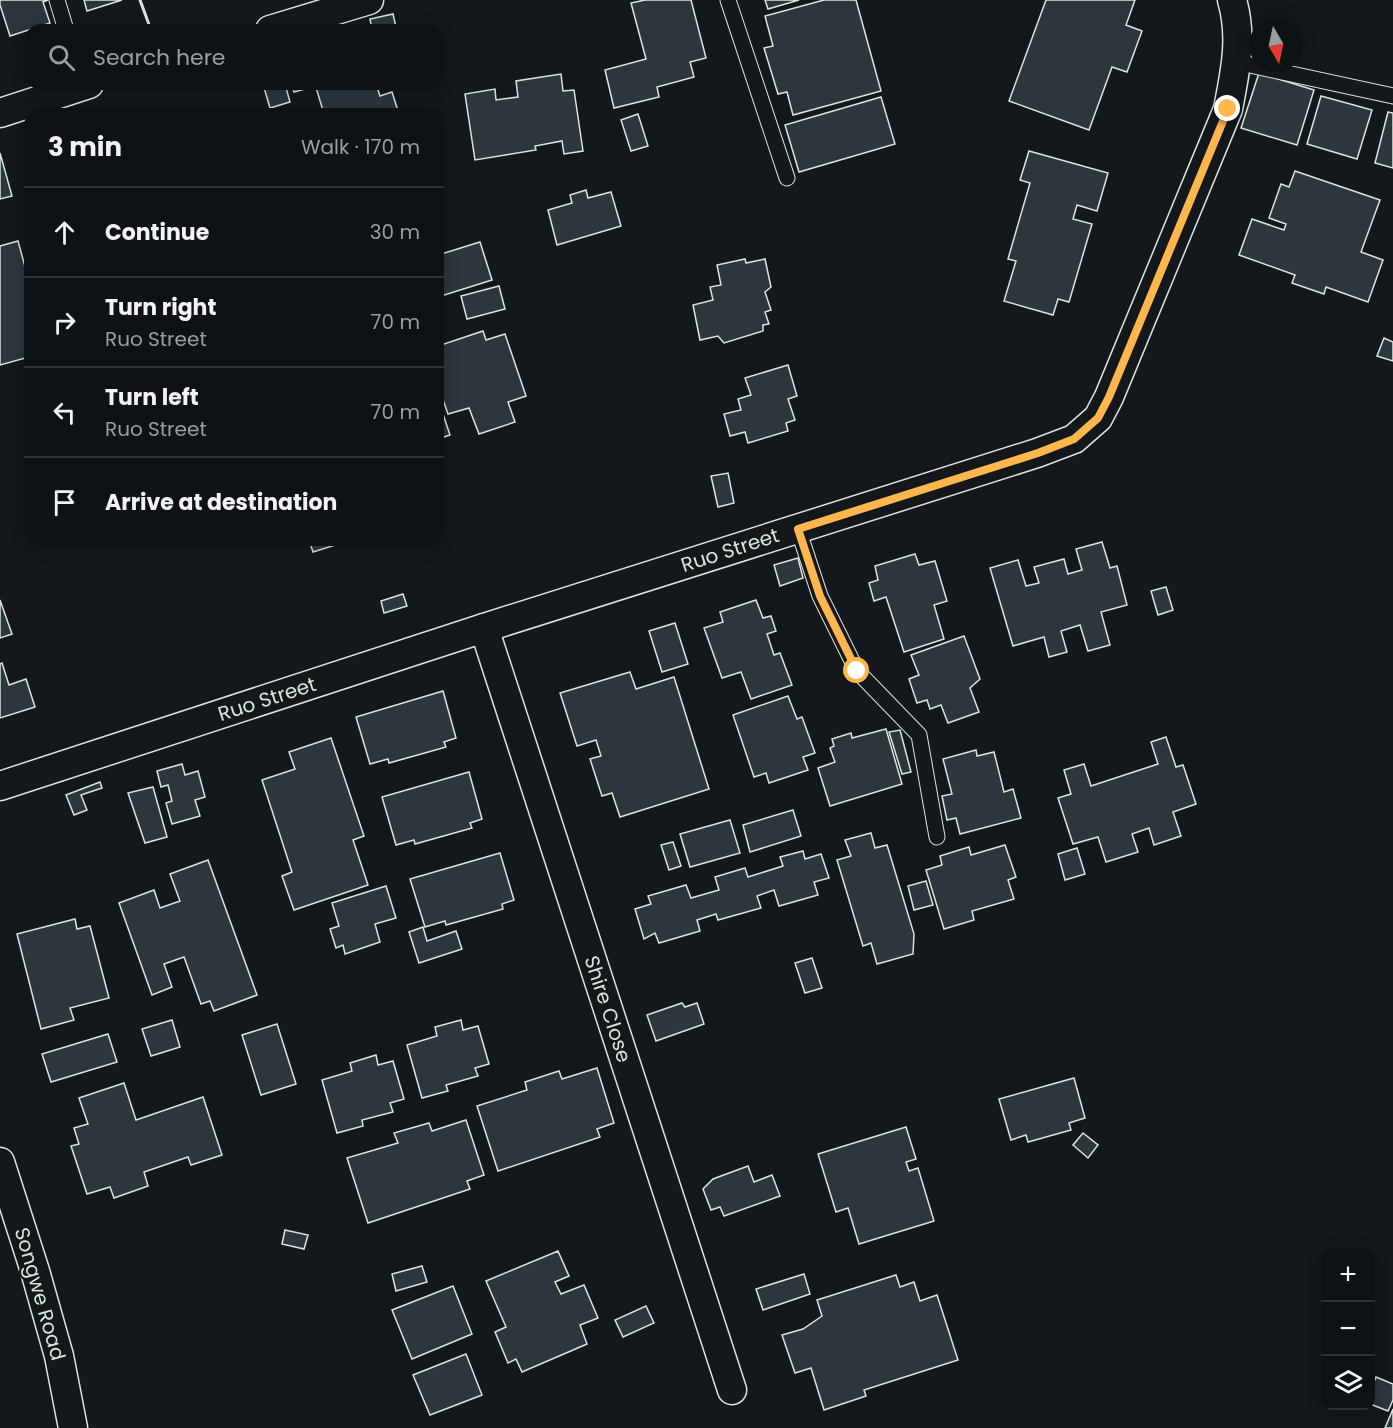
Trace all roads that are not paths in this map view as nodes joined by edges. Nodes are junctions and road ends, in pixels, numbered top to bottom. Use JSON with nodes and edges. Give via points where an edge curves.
{"nodes":[{"id":1,"x":57,"y":0,"type":"edge"},
{"id":2,"x":369,"y":0,"type":"edge"},
{"id":3,"x":728,"y":0,"type":"edge"},
{"id":4,"x":1232,"y":0,"type":"edge"},
{"id":5,"x":64,"y":24,"type":"edge"},
{"id":6,"x":290,"y":24,"type":"edge"},
{"id":7,"x":1236,"y":63,"type":"junction"},
{"id":8,"x":70,"y":90,"type":"edge"},
{"id":9,"x":1393,"y":96,"type":"edge"},
{"id":10,"x":0,"y":113,"type":"edge"},
{"id":11,"x":787,"y":178,"type":"dead end"},
{"id":12,"x":798,"y":529,"type":"junction"},
{"id":13,"x":484,"y":628,"type":"junction"},
{"id":14,"x":0,"y":786,"type":"edge"},
{"id":15,"x":937,"y":837,"type":"dead end"},
{"id":16,"x":0,"y":1162,"type":"edge"},
{"id":17,"x":732,"y":1390,"type":"dead end"},
{"id":18,"x":73,"y":1428,"type":"edge"}],
"edges":[{"from":1,"to":5,"type":"lane"},
{"from":2,"to":6,"type":"street"},
{"from":3,"to":11,"type":"lane"},
{"from":4,"to":7,"type":"street","name":"Ruo Street","via":[[1238,46]]},
{"from":7,"to":9,"type":"lane"},
{"from":7,"to":12,"type":"street","name":"Ruo Street","via":[[1228,109],[1098,418],[1074,439],[1038,453]]},
{"from":8,"to":10,"type":"street"},
{"from":12,"to":13,"type":"street","name":"Ruo Street"},
{"from":12,"to":15,"type":"lane","via":[[820,596],[857,671],[919,735]]},
{"from":13,"to":14,"type":"street","name":"Ruo Street"},
{"from":13,"to":17,"type":"street","name":"Shire Close"},
{"from":16,"to":18,"type":"street","name":"Songwe Road","via":[[59,1356]]}]}
